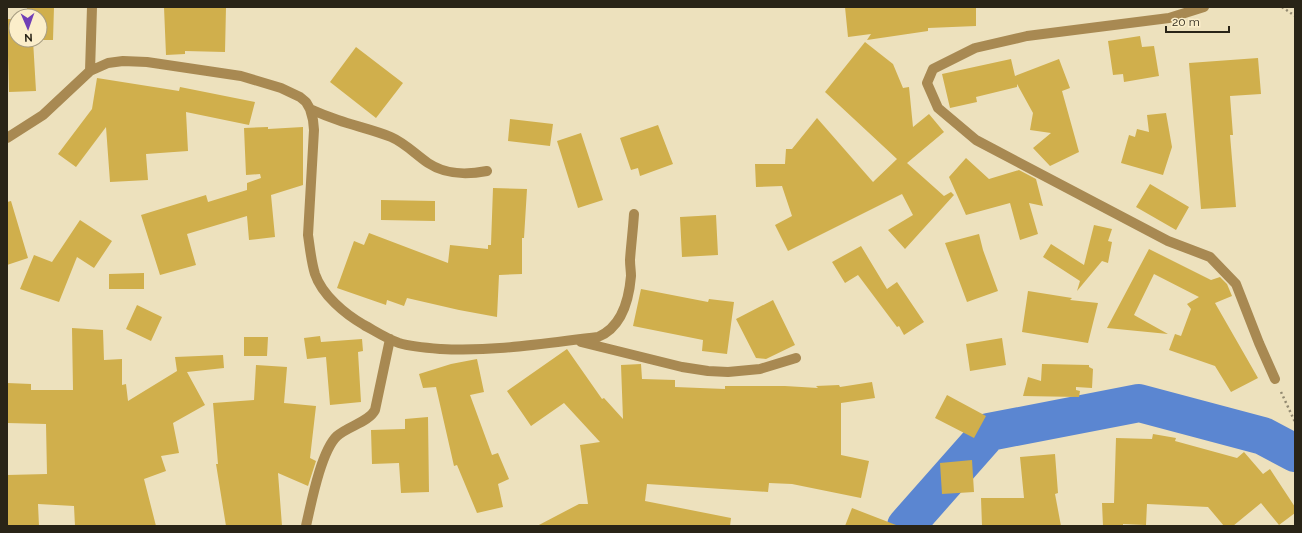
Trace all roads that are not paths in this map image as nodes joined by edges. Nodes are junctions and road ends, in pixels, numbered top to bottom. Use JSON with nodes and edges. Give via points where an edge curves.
{"nodes":[{"id":1,"x":92,"y":7,"type":"edge"},
{"id":2,"x":1204,"y":7,"type":"edge"},
{"id":3,"x":90,"y":71,"type":"junction"},
{"id":4,"x":310,"y":109,"type":"junction"},
{"id":5,"x":7,"y":138,"type":"edge"},
{"id":6,"x":487,"y":171,"type":"dead end"},
{"id":7,"x":634,"y":214,"type":"dead end"},
{"id":8,"x":390,"y":339,"type":"junction"},
{"id":9,"x":574,"y":340,"type":"junction"},
{"id":10,"x":796,"y":358,"type":"dead end"},
{"id":11,"x":1275,"y":378,"type":"road end"},
{"id":12,"x":306,"y":526,"type":"edge"}],
"edges":[{"from":1,"to":3,"type":"street"},
{"from":2,"to":11,"type":"street","via":[[1168,18],[1027,36],[975,48],[934,69],[927,83],[938,108],[976,140],[1168,241],[1210,257],[1236,284]]},
{"from":3,"to":4,"type":"street","via":[[108,63],[147,62],[241,76],[281,88],[300,97]]},
{"from":3,"to":5,"type":"street","via":[[43,115]]},
{"from":4,"to":6,"type":"street","via":[[391,137],[428,163],[454,173]]},
{"from":4,"to":8,"type":"street","via":[[314,130],[308,235],[315,275],[336,306]]},
{"from":7,"to":9,"type":"street","via":[[631,275],[628,299],[623,312],[606,334]]},
{"from":8,"to":9,"type":"street","via":[[413,346],[464,350],[502,349]]},
{"from":8,"to":12,"type":"street","via":[[375,410],[368,418],[342,431],[329,447]]},
{"from":9,"to":10,"type":"street","via":[[682,367],[728,372],[760,369]]}]}
